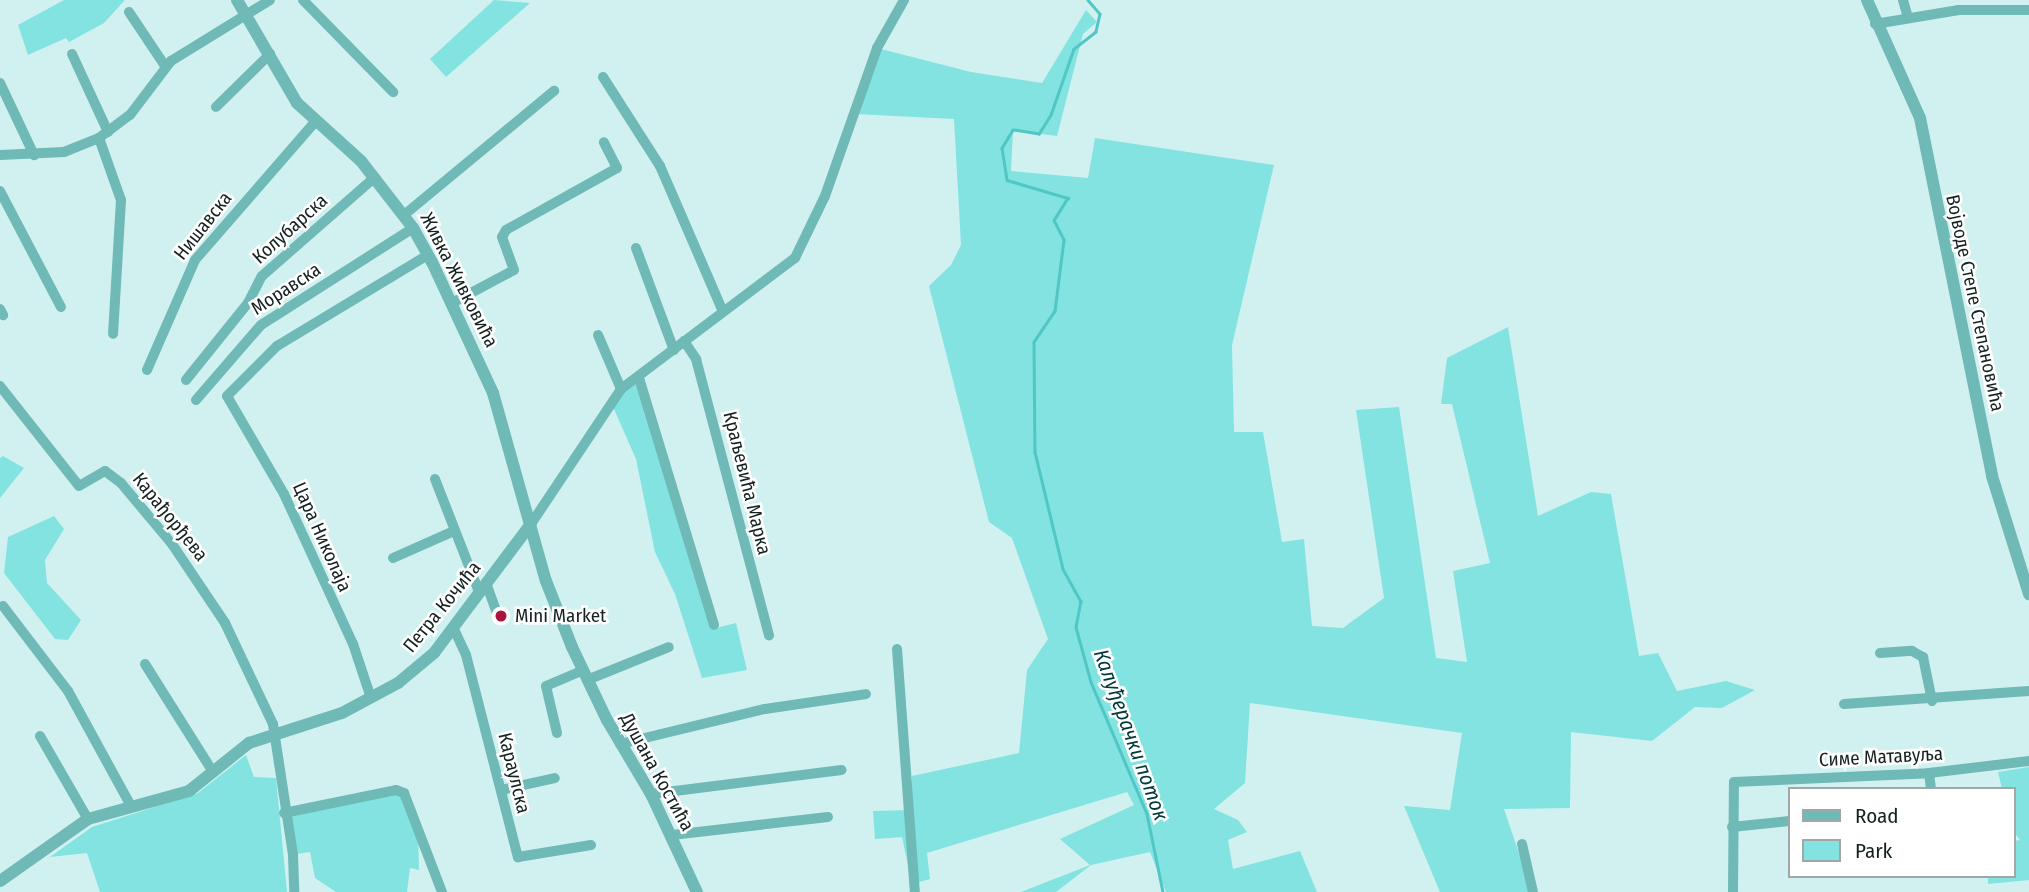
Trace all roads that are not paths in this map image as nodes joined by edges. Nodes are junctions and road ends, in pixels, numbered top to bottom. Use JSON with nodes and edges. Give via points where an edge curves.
{"nodes":[{"id":1,"x":237,"y":0,"type":"edge"},
{"id":2,"x":270,"y":0,"type":"edge"},
{"id":3,"x":303,"y":0,"type":"edge"},
{"id":4,"x":904,"y":0,"type":"edge"},
{"id":5,"x":1867,"y":0,"type":"edge"},
{"id":6,"x":1903,"y":0,"type":"edge"},
{"id":7,"x":2029,"y":10,"type":"edge"},
{"id":8,"x":129,"y":12,"type":"dead end"},
{"id":9,"x":247,"y":13,"type":"junction"},
{"id":10,"x":1908,"y":18,"type":"junction"},
{"id":11,"x":1875,"y":24,"type":"junction"},
{"id":12,"x":72,"y":54,"type":"dead end"},
{"id":13,"x":270,"y":54,"type":"junction"},
{"id":14,"x":165,"y":66,"type":"junction"},
{"id":15,"x":603,"y":77,"type":"dead end"},
{"id":16,"x":0,"y":83,"type":"edge"},
{"id":17,"x":554,"y":91,"type":"dead end"},
{"id":18,"x":393,"y":92,"type":"dead end"},
{"id":19,"x":216,"y":107,"type":"dead end"},
{"id":20,"x":314,"y":122,"type":"junction"},
{"id":21,"x":103,"y":135,"type":"junction"},
{"id":22,"x":604,"y":142,"type":"dead end"},
{"id":23,"x":0,"y":155,"type":"edge"},
{"id":24,"x":34,"y":155,"type":"junction"},
{"id":25,"x":374,"y":177,"type":"junction"},
{"id":26,"x":0,"y":191,"type":"edge"},
{"id":27,"x":404,"y":215,"type":"junction"},
{"id":28,"x":413,"y":228,"type":"junction"},
{"id":29,"x":636,"y":248,"type":"dead end"},
{"id":30,"x":428,"y":255,"type":"junction"},
{"id":31,"x":452,"y":303,"type":"junction"},
{"id":32,"x":61,"y":307,"type":"dead end"},
{"id":33,"x":722,"y":309,"type":"junction"},
{"id":34,"x":113,"y":334,"type":"dead end"},
{"id":35,"x":598,"y":335,"type":"dead end"},
{"id":36,"x":684,"y":341,"type":"junction"},
{"id":37,"x":674,"y":350,"type":"junction"},
{"id":38,"x":146,"y":370,"type":"dead end"},
{"id":39,"x":639,"y":378,"type":"junction"},
{"id":40,"x":186,"y":380,"type":"dead end"},
{"id":41,"x":0,"y":386,"type":"edge"},
{"id":42,"x":621,"y":389,"type":"junction"},
{"id":43,"x":196,"y":400,"type":"dead end"},
{"id":44,"x":435,"y":479,"type":"dead end"},
{"id":45,"x":531,"y":524,"type":"junction"},
{"id":46,"x":454,"y":531,"type":"junction"},
{"id":47,"x":393,"y":558,"type":"dead end"},
{"id":48,"x":482,"y":587,"type":"junction"},
{"id":49,"x":2029,"y":594,"type":"edge"},
{"id":50,"x":3,"y":606,"type":"dead end"},
{"id":51,"x":499,"y":618,"type":"dead end"},
{"id":52,"x":714,"y":625,"type":"dead end"},
{"id":53,"x":453,"y":627,"type":"junction"},
{"id":54,"x":769,"y":636,"type":"dead end"},
{"id":55,"x":669,"y":647,"type":"dead end"},
{"id":56,"x":897,"y":649,"type":"dead end"},
{"id":57,"x":1880,"y":653,"type":"dead end"},
{"id":58,"x":145,"y":664,"type":"dead end"},
{"id":59,"x":584,"y":676,"type":"junction"},
{"id":60,"x":2029,"y":691,"type":"edge"},
{"id":61,"x":866,"y":694,"type":"dead end"},
{"id":62,"x":371,"y":698,"type":"junction"},
{"id":63,"x":1932,"y":701,"type":"junction"},
{"id":64,"x":1844,"y":704,"type":"dead end"},
{"id":65,"x":275,"y":732,"type":"junction"},
{"id":66,"x":557,"y":733,"type":"dead end"},
{"id":67,"x":40,"y":736,"type":"dead end"},
{"id":68,"x":620,"y":744,"type":"junction"},
{"id":69,"x":2029,"y":761,"type":"edge"},
{"id":70,"x":841,"y":770,"type":"dead end"},
{"id":71,"x":213,"y":772,"type":"junction"},
{"id":72,"x":1929,"y":774,"type":"junction"},
{"id":73,"x":555,"y":778,"type":"dead end"},
{"id":74,"x":1931,"y":787,"type":"edge"},
{"id":75,"x":501,"y":790,"type":"junction"},
{"id":76,"x":651,"y":794,"type":"junction"},
{"id":77,"x":131,"y":806,"type":"junction"},
{"id":78,"x":284,"y":813,"type":"junction"},
{"id":79,"x":828,"y":817,"type":"dead end"},
{"id":80,"x":88,"y":819,"type":"junction"},
{"id":81,"x":1787,"y":821,"type":"edge"},
{"id":82,"x":1732,"y":827,"type":"junction"},
{"id":83,"x":672,"y":835,"type":"junction"},
{"id":84,"x":1522,"y":844,"type":"dead end"},
{"id":85,"x":591,"y":845,"type":"dead end"},
{"id":86,"x":0,"y":881,"type":"edge"},
{"id":87,"x":294,"y":892,"type":"edge"},
{"id":88,"x":442,"y":892,"type":"edge"},
{"id":89,"x":697,"y":892,"type":"edge"},
{"id":90,"x":915,"y":892,"type":"edge"},
{"id":91,"x":1533,"y":892,"type":"edge"},
{"id":92,"x":1733,"y":892,"type":"edge"}],
"edges":[{"from":1,"to":9,"type":"street","name":"Живка Живковића"},
{"from":2,"to":9,"type":"street"},
{"from":3,"to":18,"type":"street"},
{"from":4,"to":33,"type":"street","name":"Петра Кочића","via":[[877,48],[818,212],[788,265]]},
{"from":5,"to":11,"type":"street","name":"Војводе Степе Степановића"},
{"from":6,"to":10,"type":"street"},
{"from":7,"to":10,"type":"street","via":[[1959,10]]},
{"from":8,"to":14,"type":"street"},
{"from":9,"to":13,"type":"street","name":"Живка Живковића"},
{"from":9,"to":14,"type":"street"},
{"from":10,"to":11,"type":"street"},
{"from":11,"to":49,"type":"street","name":"Војводе Степе Степановића","via":[[1920,118],[1992,476]]},
{"from":12,"to":21,"type":"street"},
{"from":13,"to":19,"type":"street"},
{"from":13,"to":20,"type":"street","name":"Живка Живковића","via":[[297,103]]},
{"from":14,"to":21,"type":"street","via":[[130,115]]},
{"from":15,"to":33,"type":"street","via":[[660,166]]},
{"from":16,"to":24,"type":"street"},
{"from":17,"to":27,"type":"street"},
{"from":20,"to":25,"type":"street","name":"Живка Живковића","via":[[354,153]]},
{"from":20,"to":38,"type":"street","name":"Нишавска","via":[[195,260]]},
{"from":21,"to":24,"type":"street","via":[[64,152]]},
{"from":21,"to":34,"type":"street","via":[[121,200]]},
{"from":22,"to":31,"type":"street","via":[[617,168],[506,230],[502,237],[514,270]]},
{"from":23,"to":24,"type":"street"},
{"from":25,"to":27,"type":"street","name":"Живка Живковића"},
{"from":25,"to":40,"type":"street","name":"Колубарска","via":[[262,276],[248,303]]},
{"from":26,"to":32,"type":"street"},
{"from":27,"to":28,"type":"street","name":"Живка Живковића"},
{"from":28,"to":30,"type":"street","name":"Живка Живковића"},
{"from":28,"to":43,"type":"street","name":"Моравска","via":[[261,325]]},
{"from":29,"to":37,"type":"street"},
{"from":30,"to":31,"type":"street","name":"Живка Живковића"},
{"from":30,"to":62,"type":"street","name":"Цара Николаја","via":[[272,349],[263,364],[231,388],[227,399],[284,494],[353,644]]},
{"from":31,"to":45,"type":"street","name":"Живка Живковића","via":[[496,401]]},
{"from":33,"to":36,"type":"street","name":"Петра Кочића"},
{"from":35,"to":42,"type":"street"},
{"from":36,"to":37,"type":"street","name":"Петра Кочића"},
{"from":36,"to":54,"type":"street","name":"Краљевића Марка","via":[[699,369]]},
{"from":37,"to":39,"type":"street","name":"Петра Кочића"},
{"from":39,"to":42,"type":"street","name":"Петра Кочића"},
{"from":39,"to":52,"type":"street"},
{"from":41,"to":65,"type":"street","name":"Карађорђева","via":[[77,484],[83,487],[101,471],[109,472],[172,544],[225,622]]},
{"from":42,"to":45,"type":"street","name":"Петра Кочића"},
{"from":44,"to":46,"type":"street"},
{"from":45,"to":48,"type":"street","name":"Петра Кочића"},
{"from":45,"to":59,"type":"street","name":"Душана Костића","via":[[546,581]]},
{"from":46,"to":47,"type":"street"},
{"from":46,"to":48,"type":"street"},
{"from":48,"to":51,"type":"street"},
{"from":48,"to":53,"type":"street","name":"Петра Кочића"},
{"from":50,"to":77,"type":"street","via":[[68,691]]},
{"from":53,"to":62,"type":"street","name":"Петра Кочића","via":[[418,669]]},
{"from":53,"to":75,"type":"street","name":"Караулска","via":[[466,655]]},
{"from":55,"to":59,"type":"street"},
{"from":56,"to":90,"type":"street"},
{"from":57,"to":63,"type":"street","via":[[1912,651],[1923,657]]},
{"from":58,"to":71,"type":"street"},
{"from":59,"to":66,"type":"street","via":[[546,686]]},
{"from":59,"to":68,"type":"street","name":"Душана Костића"},
{"from":60,"to":63,"type":"street"},
{"from":61,"to":68,"type":"street","via":[[765,709]]},
{"from":62,"to":65,"type":"street","name":"Петра Кочића","via":[[312,724]]},
{"from":63,"to":64,"type":"street"},
{"from":65,"to":71,"type":"street","name":"Петра Кочића","via":[[241,747]]},
{"from":65,"to":78,"type":"street"},
{"from":67,"to":80,"type":"street"},
{"from":68,"to":76,"type":"street","name":"Душана Костића"},
{"from":69,"to":72,"type":"street","name":"Симе Матавуља"},
{"from":70,"to":76,"type":"street"},
{"from":71,"to":77,"type":"street","name":"Петра Кочића","via":[[188,791]]},
{"from":72,"to":74,"type":"street"},
{"from":72,"to":82,"type":"street","name":"Симе Матавуља","via":[[1734,782]]},
{"from":73,"to":75,"type":"street"},
{"from":75,"to":85,"type":"street","name":"Караулска","via":[[517,857]]},
{"from":76,"to":83,"type":"street","name":"Душана Костића"},
{"from":77,"to":80,"type":"street","name":"Петра Кочића"},
{"from":78,"to":87,"type":"street","via":[[293,855]]},
{"from":78,"to":88,"type":"street","via":[[396,790],[404,793]]},
{"from":79,"to":83,"type":"street"},
{"from":80,"to":86,"type":"street","name":"Петра Кочића"},
{"from":81,"to":82,"type":"street"},
{"from":82,"to":92,"type":"street"},
{"from":83,"to":89,"type":"street","name":"Душана Костића"},
{"from":84,"to":91,"type":"street"}]}
